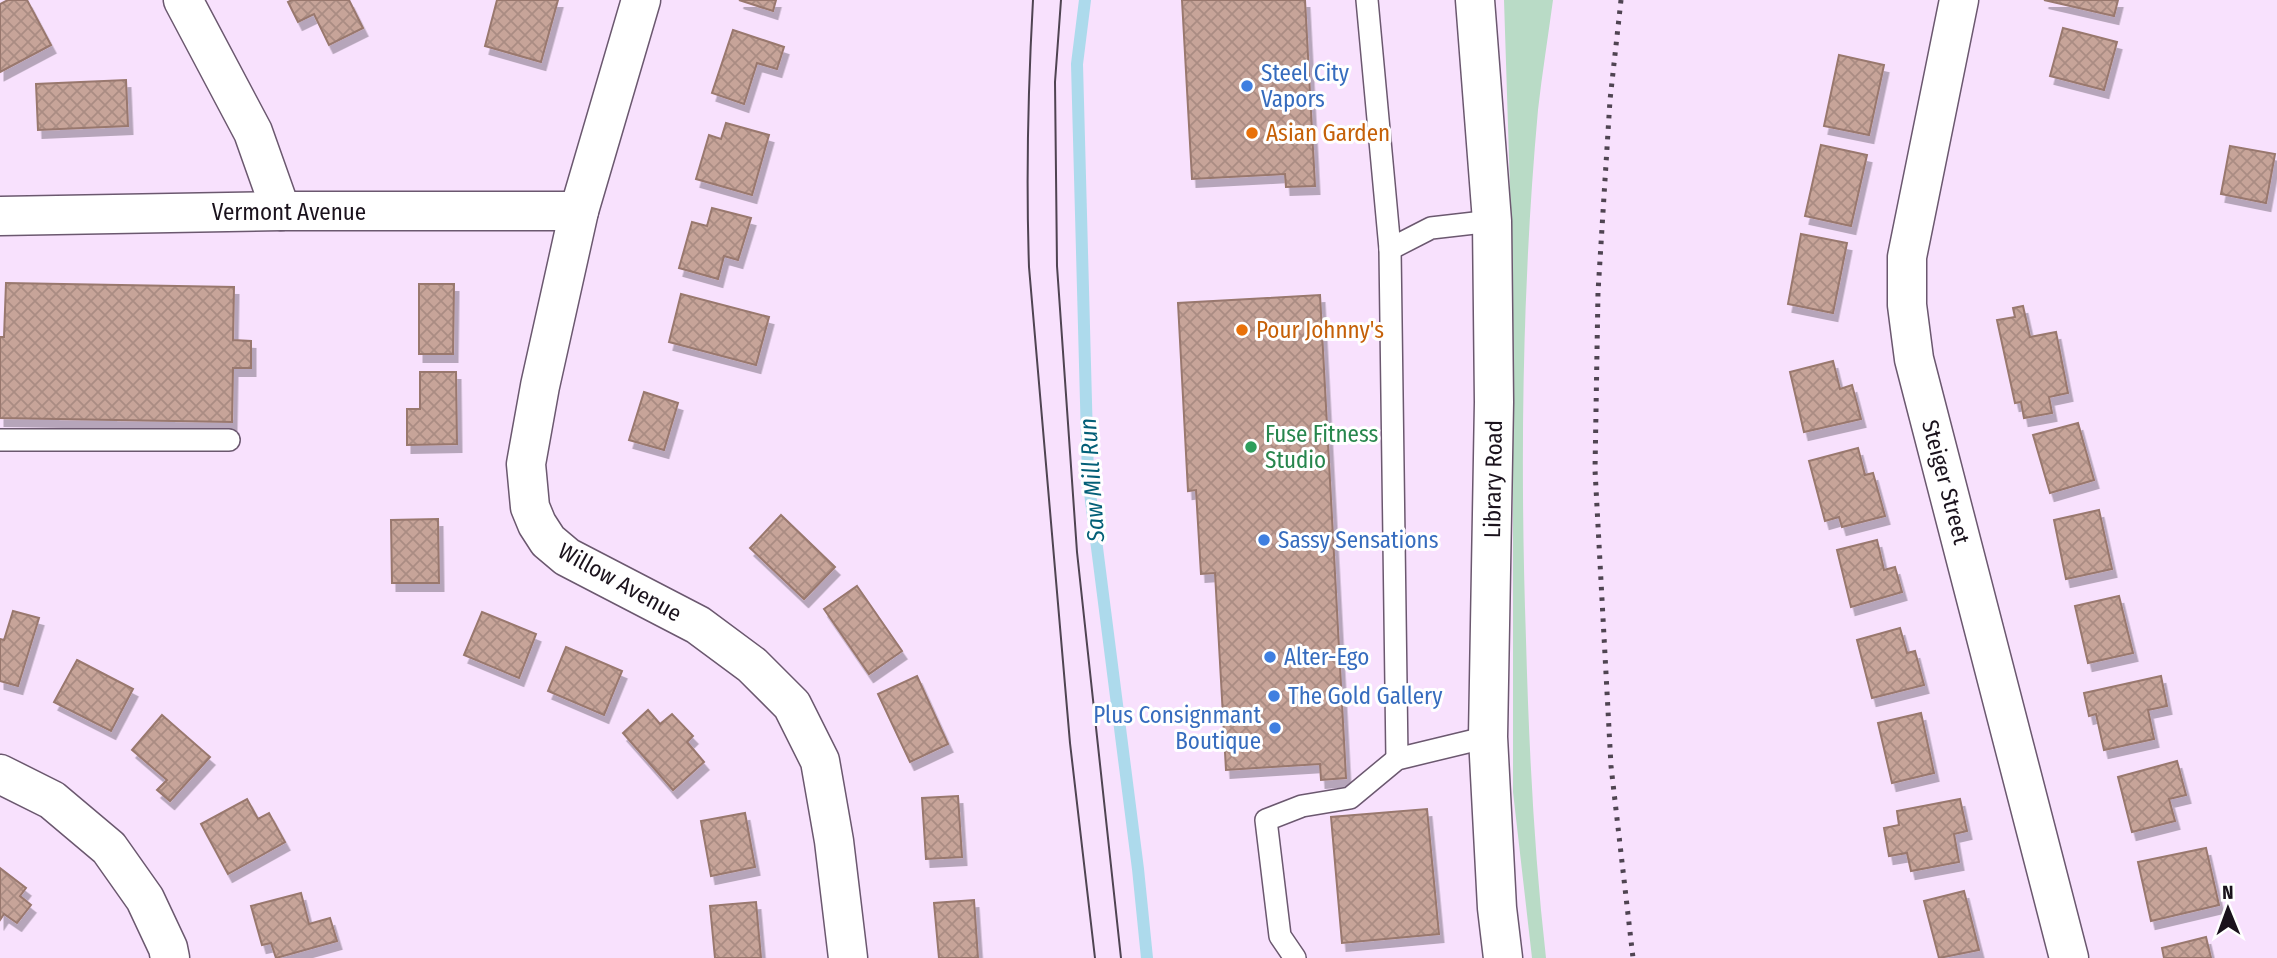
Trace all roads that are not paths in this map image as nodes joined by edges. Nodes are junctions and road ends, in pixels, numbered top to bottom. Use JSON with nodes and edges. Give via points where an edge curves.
{"nodes":[{"id":1,"x":183,"y":0,"type":"edge"},
{"id":2,"x":640,"y":0,"type":"edge"},
{"id":3,"x":1367,"y":0,"type":"edge"},
{"id":4,"x":1475,"y":0,"type":"edge"},
{"id":5,"x":1959,"y":0,"type":"edge"},
{"id":6,"x":281,"y":211,"type":"junction"},
{"id":7,"x":579,"y":211,"type":"junction"},
{"id":8,"x":0,"y":216,"type":"edge"},
{"id":9,"x":1492,"y":221,"type":"junction"},
{"id":10,"x":1390,"y":249,"type":"junction"},
{"id":11,"x":0,"y":440,"type":"edge"},
{"id":12,"x":229,"y":440,"type":"dead end"},
{"id":13,"x":1488,"y":737,"type":"junction"},
{"id":14,"x":1397,"y":759,"type":"junction"},
{"id":15,"x":0,"y":774,"type":"edge"},
{"id":16,"x":170,"y":958,"type":"edge"},
{"id":17,"x":848,"y":958,"type":"edge"},
{"id":18,"x":1295,"y":958,"type":"edge"},
{"id":19,"x":1503,"y":958,"type":"edge"},
{"id":20,"x":2069,"y":958,"type":"edge"}],
"edges":[{"from":1,"to":6,"type":"street","via":[[253,132]]},
{"from":2,"to":7,"type":"street","name":"Willow Avenue"},
{"from":3,"to":10,"type":"lane"},
{"from":4,"to":9,"type":"street","name":"Library Road"},
{"from":5,"to":20,"type":"street","name":"Steiger Street","via":[[1907,257],[1907,305],[1914,359]]},
{"from":6,"to":7,"type":"street","name":"Vermont Avenue"},
{"from":6,"to":8,"type":"street","name":"Vermont Avenue"},
{"from":7,"to":17,"type":"street","name":"Willow Avenue","via":[[526,464],[530,507],[548,541],[567,557],[698,625],[752,665],[792,705],[820,761]]},
{"from":9,"to":10,"type":"lane","via":[[1431,228]]},
{"from":9,"to":13,"type":"street","name":"Library Road"},
{"from":10,"to":14,"type":"lane"},
{"from":11,"to":12,"type":"lane"},
{"from":13,"to":14,"type":"lane"},
{"from":13,"to":19,"type":"street","name":"Library Road"},
{"from":14,"to":18,"type":"lane","via":[[1350,798],[1302,806],[1266,820],[1280,936]]},
{"from":15,"to":16,"type":"street","via":[[52,800],[109,848],[145,899]]}]}
